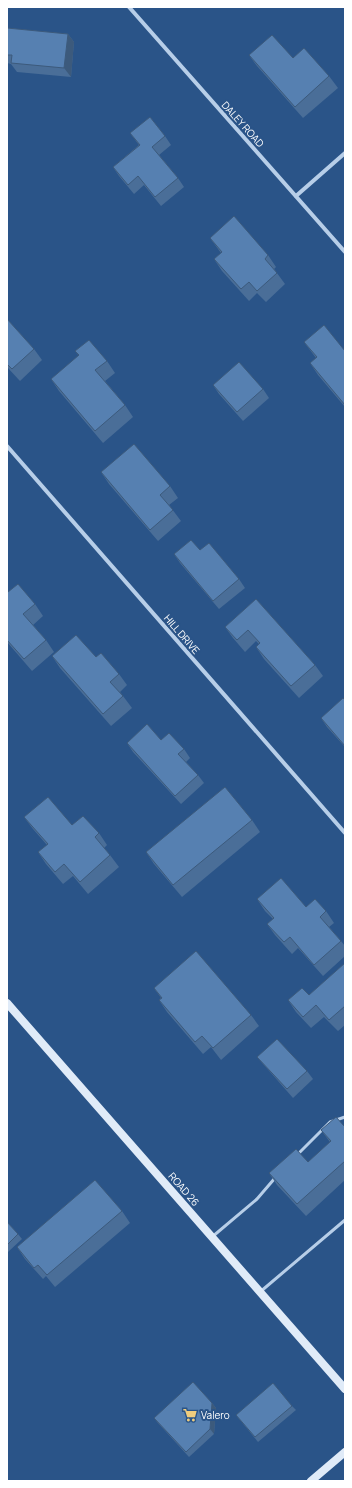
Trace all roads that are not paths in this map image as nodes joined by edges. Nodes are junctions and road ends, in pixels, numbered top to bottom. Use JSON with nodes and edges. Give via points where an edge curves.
{"nodes":[{"id":1,"x":129,"y":7,"type":"edge"},
{"id":2,"x":345,"y":154,"type":"edge"},
{"id":3,"x":296,"y":196,"type":"junction"},
{"id":4,"x":345,"y":252,"type":"edge"},
{"id":5,"x":7,"y":446,"type":"edge"},
{"id":6,"x":345,"y":833,"type":"edge"},
{"id":7,"x":7,"y":1003,"type":"edge"},
{"id":8,"x":345,"y":1117,"type":"edge"},
{"id":9,"x":296,"y":1155,"type":"edge"},
{"id":10,"x":281,"y":1172,"type":"edge"},
{"id":11,"x":345,"y":1220,"type":"edge"},
{"id":12,"x":212,"y":1237,"type":"junction"},
{"id":13,"x":260,"y":1292,"type":"junction"},
{"id":14,"x":345,"y":1389,"type":"edge"},
{"id":15,"x":345,"y":1452,"type":"edge"},
{"id":16,"x":312,"y":1481,"type":"edge"}],
"edges":[{"from":1,"to":3,"type":"street","name":"DALEY ROAD"},
{"from":2,"to":3,"type":"street"},
{"from":3,"to":4,"type":"street","name":"DALEY ROAD"},
{"from":5,"to":6,"type":"street","name":"HILL DRIVE"},
{"from":7,"to":12,"type":"street","name":"ROAD 26"},
{"from":8,"to":9,"type":"lane","via":[[330,1122]]},
{"from":10,"to":12,"type":"lane","via":[[257,1199]]},
{"from":11,"to":13,"type":"lane"},
{"from":12,"to":13,"type":"street","name":"ROAD 26"},
{"from":13,"to":14,"type":"street","name":"ROAD 26"},
{"from":15,"to":16,"type":"street"}]}
